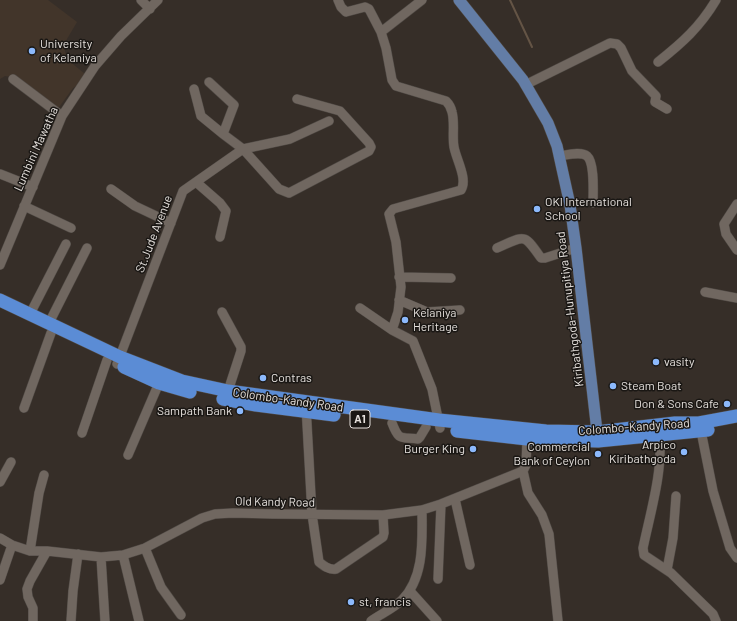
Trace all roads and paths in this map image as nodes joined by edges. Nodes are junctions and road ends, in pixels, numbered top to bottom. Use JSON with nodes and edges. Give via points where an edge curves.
{"nodes":[{"id":1,"x":141,"y":0,"type":"edge"},
{"id":2,"x":158,"y":0,"type":"edge"},
{"id":3,"x":338,"y":0,"type":"edge"},
{"id":4,"x":422,"y":0,"type":"edge"},
{"id":5,"x":459,"y":0,"type":"edge"},
{"id":6,"x":716,"y":0,"type":"edge"},
{"id":7,"x":150,"y":9,"type":"junction"},
{"id":8,"x":381,"y":32,"type":"junction"},
{"id":9,"x":658,"y":62,"type":"dead end"},
{"id":10,"x":13,"y":80,"type":"dead end"},
{"id":11,"x":209,"y":82,"type":"dead end"},
{"id":12,"x":525,"y":84,"type":"junction"},
{"id":13,"x":194,"y":89,"type":"dead end"},
{"id":14,"x":297,"y":99,"type":"dead end"},
{"id":15,"x":667,"y":109,"type":"dead end"},
{"id":16,"x":62,"y":116,"type":"junction"},
{"id":17,"x":329,"y":121,"type":"dead end"},
{"id":18,"x":223,"y":134,"type":"junction"},
{"id":19,"x":243,"y":149,"type":"junction"},
{"id":20,"x":559,"y":156,"type":"junction"},
{"id":21,"x":0,"y":174,"type":"edge"},
{"id":22,"x":196,"y":182,"type":"junction"},
{"id":23,"x":33,"y":187,"type":"junction"},
{"id":24,"x":111,"y":189,"type":"dead end"},
{"id":25,"x":593,"y":203,"type":"dead end"},
{"id":26,"x":737,"y":204,"type":"edge"},
{"id":27,"x":24,"y":206,"type":"junction"},
{"id":28,"x":171,"y":223,"type":"junction"},
{"id":29,"x":71,"y":228,"type":"dead end"},
{"id":30,"x":220,"y":237,"type":"dead end"},
{"id":31,"x":66,"y":244,"type":"dead end"},
{"id":32,"x":87,"y":248,"type":"dead end"},
{"id":33,"x":497,"y":248,"type":"dead end"},
{"id":34,"x":576,"y":248,"type":"junction"},
{"id":35,"x":737,"y":250,"type":"edge"},
{"id":36,"x":0,"y":265,"type":"edge"},
{"id":37,"x":400,"y":277,"type":"junction"},
{"id":38,"x":451,"y":278,"type":"dead end"},
{"id":39,"x":705,"y":292,"type":"dead end"},
{"id":40,"x":737,"y":298,"type":"edge"},
{"id":41,"x":0,"y":300,"type":"edge"},
{"id":42,"x":399,"y":300,"type":"junction"},
{"id":43,"x":360,"y":308,"type":"dead end"},
{"id":44,"x":0,"y":310,"type":"edge"},
{"id":45,"x":460,"y":310,"type":"dead end"},
{"id":46,"x":222,"y":312,"type":"dead end"},
{"id":47,"x":30,"y":314,"type":"junction"},
{"id":48,"x":50,"y":328,"type":"junction"},
{"id":49,"x":392,"y":330,"type":"junction"},
{"id":50,"x":115,"y":360,"type":"junction"},
{"id":51,"x":159,"y":383,"type":"junction"},
{"id":52,"x":228,"y":391,"type":"junction"},
{"id":53,"x":306,"y":407,"type":"junction"},
{"id":54,"x":24,"y":408,"type":"dead end"},
{"id":55,"x":737,"y":416,"type":"edge"},
{"id":56,"x":440,"y":424,"type":"junction"},
{"id":57,"x":737,"y":424,"type":"edge"},
{"id":58,"x":701,"y":431,"type":"junction"},
{"id":59,"x":82,"y":433,"type":"dead end"},
{"id":60,"x":659,"y":435,"type":"junction"},
{"id":61,"x":597,"y":437,"type":"junction"},
{"id":62,"x":527,"y":439,"type":"junction"},
{"id":63,"x":128,"y":455,"type":"dead end"},
{"id":64,"x":11,"y":462,"type":"dead end"},
{"id":65,"x":523,"y":471,"type":"junction"},
{"id":66,"x":44,"y":475,"type":"dead end"},
{"id":67,"x":0,"y":482,"type":"edge"},
{"id":68,"x":676,"y":496,"type":"dead end"},
{"id":69,"x":455,"y":499,"type":"junction"},
{"id":70,"x":441,"y":504,"type":"junction"},
{"id":71,"x":422,"y":510,"type":"junction"},
{"id":72,"x":312,"y":514,"type":"junction"},
{"id":73,"x":382,"y":515,"type":"junction"},
{"id":74,"x":0,"y":538,"type":"edge"},
{"id":75,"x":12,"y":545,"type":"junction"},
{"id":76,"x":145,"y":548,"type":"junction"},
{"id":77,"x":30,"y":551,"type":"junction"},
{"id":78,"x":47,"y":551,"type":"junction"},
{"id":79,"x":78,"y":554,"type":"junction"},
{"id":80,"x":123,"y":555,"type":"junction"},
{"id":81,"x":101,"y":557,"type":"junction"},
{"id":82,"x":737,"y":558,"type":"edge"},
{"id":83,"x":470,"y":565,"type":"dead end"},
{"id":84,"x":667,"y":570,"type":"junction"},
{"id":85,"x":438,"y":579,"type":"dead end"},
{"id":86,"x":0,"y":580,"type":"edge"},
{"id":87,"x":410,"y":591,"type":"junction"},
{"id":88,"x":181,"y":615,"type":"dead end"},
{"id":89,"x":33,"y":621,"type":"edge"},
{"id":90,"x":71,"y":621,"type":"edge"},
{"id":91,"x":105,"y":621,"type":"edge"},
{"id":92,"x":138,"y":621,"type":"edge"},
{"id":93,"x":371,"y":621,"type":"edge"},
{"id":94,"x":437,"y":621,"type":"edge"},
{"id":95,"x":558,"y":621,"type":"edge"},
{"id":96,"x":716,"y":621,"type":"edge"}],
"edges":[{"from":1,"to":7,"type":"street"},
{"from":2,"to":7,"type":"street","name":"Lumbini Mawatha"},
{"from":3,"to":8,"type":"street","via":[[346,12],[365,7],[369,9]]},
{"from":4,"to":8,"type":"street"},
{"from":5,"to":12,"type":"main road","name":"Kiribathgoda-Hunupitiya Road"},
{"from":6,"to":9,"type":"street","via":[[685,41]]},
{"from":7,"to":16,"type":"street","name":"Lumbini Mawatha","via":[[121,36],[95,66]]},
{"from":8,"to":37,"type":"street","via":[[392,80],[396,86],[446,101],[450,105],[454,147],[464,180],[461,190],[393,209],[389,214],[396,242]]},
{"from":10,"to":16,"type":"street"},
{"from":11,"to":18,"type":"street","via":[[234,105]]},
{"from":12,"to":15,"type":"street","via":[[610,43],[617,44],[632,71],[656,96],[656,102]]},
{"from":12,"to":20,"type":"main road","name":"Kiribathgoda-Hunupitiya Road","via":[[548,123]]},
{"from":13,"to":18,"type":"street","via":[[202,116]]},
{"from":14,"to":19,"type":"street","via":[[340,111],[369,143],[369,151],[289,193],[279,189]]},
{"from":16,"to":23,"type":"street","name":"Lumbini Mawatha"},
{"from":17,"to":19,"type":"street","via":[[290,139]]},
{"from":18,"to":19,"type":"street"},
{"from":19,"to":22,"type":"street","name":"St.Jude Avenue"},
{"from":20,"to":25,"type":"street","via":[[580,154],[587,156],[592,162]]},
{"from":20,"to":34,"type":"main road","name":"Kiribathgoda-Hunupitiya Road"},
{"from":21,"to":23,"type":"street"},
{"from":22,"to":28,"type":"street","name":"St.Jude Avenue","via":[[183,191]]},
{"from":22,"to":30,"type":"street","via":[[226,211]]},
{"from":23,"to":27,"type":"street","name":"Lumbini Mawatha"},
{"from":24,"to":28,"type":"street","via":[[135,206]]},
{"from":26,"to":35,"type":"street","via":[[724,224],[726,234]]},
{"from":27,"to":29,"type":"street"},
{"from":27,"to":36,"type":"street","name":"Lumbini Mawatha"},
{"from":28,"to":50,"type":"street","name":"St.Jude Avenue"},
{"from":31,"to":47,"type":"street"},
{"from":32,"to":48,"type":"street"},
{"from":33,"to":34,"type":"street","via":[[520,238],[530,242],[541,258]]},
{"from":34,"to":61,"type":"main road","name":"Kiribathgoda-Hunupitiya Road"},
{"from":37,"to":38,"type":"street"},
{"from":37,"to":42,"type":"street"},
{"from":39,"to":40,"type":"street"},
{"from":41,"to":47,"type":"highway","name":"Colombo-Kandy Road","number":"A1"},
{"from":42,"to":45,"type":"street","via":[[427,312]]},
{"from":42,"to":49,"type":"street"},
{"from":43,"to":49,"type":"street"},
{"from":44,"to":48,"type":"highway","name":"Colombo-Kandy Road","number":"A1"},
{"from":46,"to":52,"type":"street","via":[[241,347]]},
{"from":47,"to":48,"type":"highway","name":"Colombo-Kandy Road","number":"A1"},
{"from":48,"to":50,"type":"highway","name":"Colombo-Kandy Road","number":"A1"},
{"from":48,"to":54,"type":"street"},
{"from":49,"to":56,"type":"street","via":[[415,344],[432,389]]},
{"from":50,"to":51,"type":"highway","name":"Colombo-Kandy Road","number":"A1"},
{"from":50,"to":52,"type":"highway","name":"Colombo-Kandy Road","number":"A1","via":[[182,381]]},
{"from":50,"to":59,"type":"street","name":"St.Jude Avenue"},
{"from":51,"to":53,"type":"highway","name":"Colombo-Kandy Road","number":"A1","via":[[256,405]]},
{"from":51,"to":63,"type":"street"},
{"from":52,"to":53,"type":"highway","name":"Colombo-Kandy Road","number":"A1"},
{"from":53,"to":56,"type":"highway","name":"Colombo-Kandy Road","number":"A1"},
{"from":53,"to":56,"type":"highway","name":"Colombo-Kandy Road","number":"A1","via":[[426,427]]},
{"from":53,"to":72,"type":"street"},
{"from":55,"to":61,"type":"highway","name":"Colombo-Kandy Road","number":"A1","via":[[699,423],[675,423]]},
{"from":56,"to":61,"type":"highway","name":"Colombo-Kandy Road","number":"A1","via":[[546,430]]},
{"from":56,"to":62,"type":"highway","name":"Colombo-Kandy Road","number":"A1"},
{"from":57,"to":58,"type":"highway","name":"Colombo-Kandy Road","number":"A1"},
{"from":58,"to":60,"type":"highway","name":"Colombo-Kandy Road","number":"A1"},
{"from":58,"to":82,"type":"street","via":[[713,491],[730,548]]},
{"from":60,"to":61,"type":"highway","name":"Colombo-Kandy Road","number":"A1"},
{"from":60,"to":84,"type":"street","via":[[659,468],[643,548],[644,555]]},
{"from":61,"to":62,"type":"highway","name":"Colombo-Kandy Road","number":"A1"},
{"from":62,"to":65,"type":"street","via":[[526,465]]},
{"from":64,"to":67,"type":"street"},
{"from":65,"to":69,"type":"street","name":"Old Kandy Road"},
{"from":65,"to":95,"type":"street","via":[[528,493],[542,515],[549,534]]},
{"from":66,"to":77,"type":"street"},
{"from":68,"to":84,"type":"street","via":[[673,538]]},
{"from":69,"to":70,"type":"street","name":"Old Kandy Road"},
{"from":69,"to":83,"type":"street"},
{"from":70,"to":71,"type":"street","name":"Old Kandy Road"},
{"from":70,"to":85,"type":"street"},
{"from":71,"to":73,"type":"street","name":"Old Kandy Road"},
{"from":71,"to":87,"type":"street","via":[[421,555]]},
{"from":72,"to":73,"type":"street","name":"Old Kandy Road"},
{"from":72,"to":73,"type":"street","via":[[319,562],[332,570],[383,536]]},
{"from":72,"to":76,"type":"street","name":"Old Kandy Road","via":[[215,514],[202,518]]},
{"from":74,"to":75,"type":"street","name":"Old Kandy Road"},
{"from":75,"to":77,"type":"street","name":"Old Kandy Road"},
{"from":75,"to":86,"type":"street"},
{"from":76,"to":80,"type":"street","name":"Old Kandy Road"},
{"from":76,"to":88,"type":"street","via":[[161,587]]},
{"from":77,"to":78,"type":"street","name":"Old Kandy Road"},
{"from":78,"to":79,"type":"street","name":"Old Kandy Road"},
{"from":78,"to":89,"type":"street","via":[[27,589],[33,608]]},
{"from":79,"to":81,"type":"street","name":"Old Kandy Road"},
{"from":79,"to":90,"type":"street"},
{"from":80,"to":81,"type":"street","name":"Old Kandy Road"},
{"from":80,"to":92,"type":"street"},
{"from":81,"to":91,"type":"street"},
{"from":84,"to":96,"type":"street","via":[[713,614]]},
{"from":87,"to":93,"type":"street"},
{"from":87,"to":94,"type":"street"}]}
